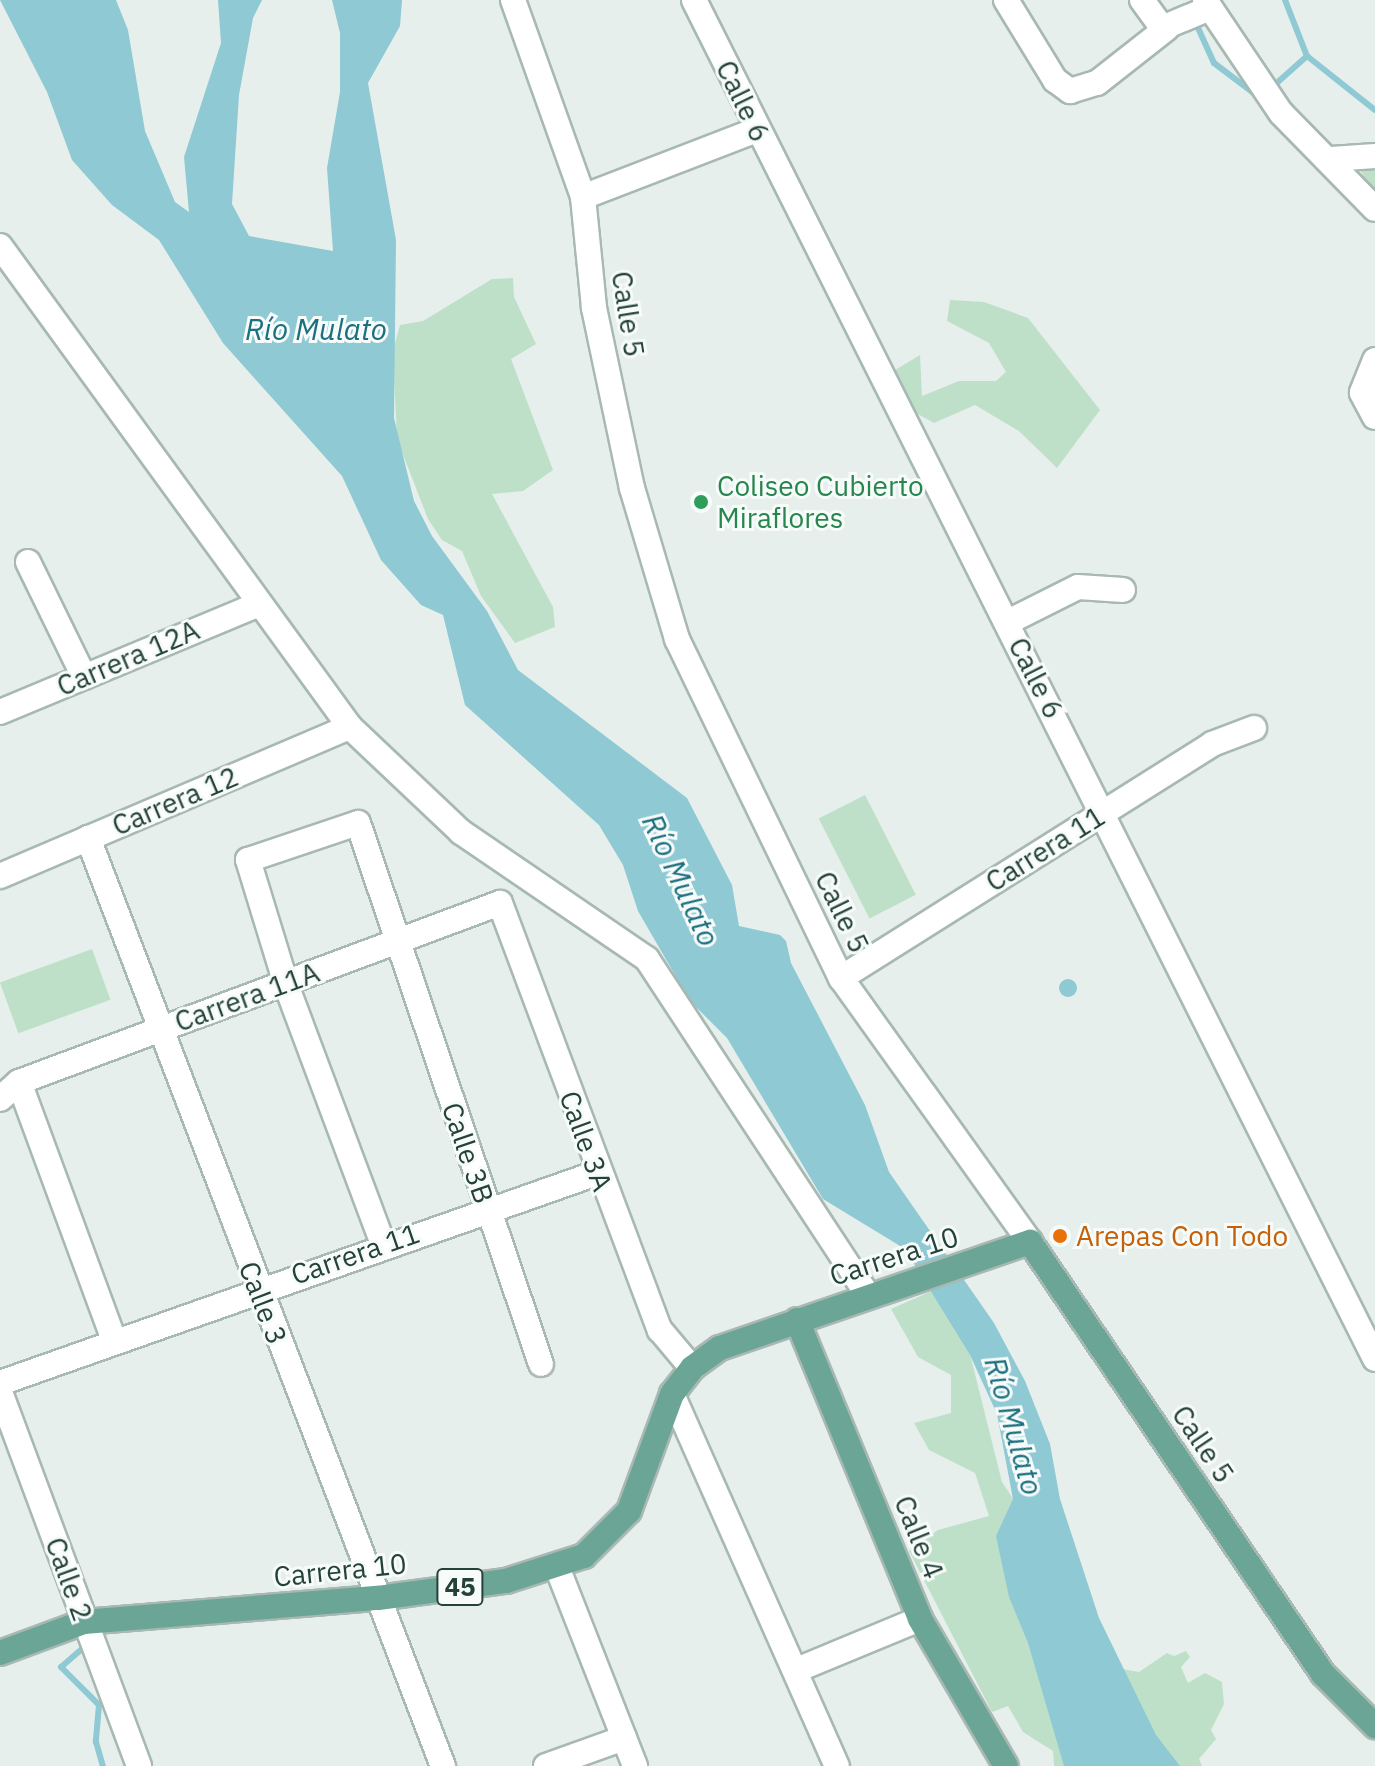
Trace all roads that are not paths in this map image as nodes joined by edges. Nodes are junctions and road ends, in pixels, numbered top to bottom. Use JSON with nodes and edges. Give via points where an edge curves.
{"nodes":[{"id":1,"x":513,"y":0,"type":"edge"},
{"id":2,"x":694,"y":0,"type":"edge"},
{"id":3,"x":1006,"y":0,"type":"edge"},
{"id":4,"x":1142,"y":0,"type":"edge"},
{"id":5,"x":1207,"y":4,"type":"edge"},
{"id":6,"x":1167,"y":28,"type":"junction"},
{"id":7,"x":757,"y":130,"type":"junction"},
{"id":8,"x":1375,"y":156,"type":"edge"},
{"id":9,"x":1331,"y":159,"type":"junction"},
{"id":10,"x":583,"y":197,"type":"junction"},
{"id":11,"x":1375,"y":209,"type":"edge"},
{"id":12,"x":0,"y":246,"type":"edge"},
{"id":13,"x":1375,"y":360,"type":"edge"},
{"id":14,"x":1375,"y":417,"type":"edge"},
{"id":15,"x":28,"y":562,"type":"dead end"},
{"id":16,"x":1123,"y":590,"type":"dead end"},
{"id":17,"x":257,"y":605,"type":"junction"},
{"id":18,"x":1008,"y":622,"type":"junction"},
{"id":19,"x":84,"y":677,"type":"junction"},
{"id":20,"x":0,"y":712,"type":"edge"},
{"id":21,"x":350,"y":727,"type":"junction"},
{"id":22,"x":1254,"y":728,"type":"dead end"},
{"id":23,"x":1103,"y":812,"type":"junction"},
{"id":24,"x":88,"y":838,"type":"junction"},
{"id":25,"x":0,"y":876,"type":"edge"},
{"id":26,"x":500,"y":903,"type":"joint"},
{"id":27,"x":395,"y":942,"type":"junction"},
{"id":28,"x":841,"y":978,"type":"junction"},
{"id":29,"x":286,"y":984,"type":"junction"},
{"id":30,"x":159,"y":1029,"type":"junction"},
{"id":31,"x":19,"y":1082,"type":"junction"},
{"id":32,"x":0,"y":1099,"type":"edge"},
{"id":33,"x":597,"y":1173,"type":"junction"},
{"id":34,"x":487,"y":1208,"type":"junction"},
{"id":35,"x":1030,"y":1242,"type":"junction"},
{"id":36,"x":383,"y":1244,"type":"junction"},
{"id":37,"x":257,"y":1288,"type":"junction"},
{"id":38,"x":868,"y":1295,"type":"junction"},
{"id":39,"x":797,"y":1320,"type":"junction"},
{"id":40,"x":114,"y":1340,"type":"junction"},
{"id":41,"x":1375,"y":1359,"type":"edge"},
{"id":42,"x":541,"y":1364,"type":"dead end"},
{"id":43,"x":692,"y":1368,"type":"junction"},
{"id":44,"x":0,"y":1383,"type":"edge"},
{"id":45,"x":0,"y":1392,"type":"edge"},
{"id":46,"x":672,"y":1394,"type":"junction"},
{"id":47,"x":557,"y":1567,"type":"junction"},
{"id":48,"x":378,"y":1598,"type":"junction"},
{"id":49,"x":920,"y":1619,"type":"junction"},
{"id":50,"x":84,"y":1622,"type":"junction"},
{"id":51,"x":0,"y":1653,"type":"edge"},
{"id":52,"x":799,"y":1669,"type":"junction"},
{"id":53,"x":1375,"y":1726,"type":"edge"},
{"id":54,"x":624,"y":1738,"type":"junction"},
{"id":55,"x":139,"y":1766,"type":"edge"},
{"id":56,"x":443,"y":1766,"type":"edge"},
{"id":57,"x":546,"y":1766,"type":"edge"},
{"id":58,"x":635,"y":1766,"type":"edge"},
{"id":59,"x":837,"y":1766,"type":"edge"},
{"id":60,"x":1006,"y":1766,"type":"edge"}],
"edges":[{"from":1,"to":10,"type":"street","name":"Calle 5"},
{"from":2,"to":7,"type":"street","name":"Calle 6"},
{"from":3,"to":6,"type":"street","via":[[1055,80],[1070,91],[1097,83]]},
{"from":4,"to":6,"type":"street","via":[[1158,25]]},
{"from":5,"to":6,"type":"street"},
{"from":5,"to":9,"type":"street","via":[[1281,113]]},
{"from":7,"to":10,"type":"street"},
{"from":7,"to":18,"type":"street","name":"Calle 6"},
{"from":8,"to":9,"type":"street"},
{"from":9,"to":11,"type":"street"},
{"from":10,"to":28,"type":"street","name":"Calle 5","via":[[594,308],[625,458],[677,639]]},
{"from":12,"to":17,"type":"street"},
{"from":13,"to":14,"type":"street","via":[[1362,393]]},
{"from":15,"to":19,"type":"street"},
{"from":16,"to":18,"type":"street","via":[[1078,587]]},
{"from":17,"to":19,"type":"street","name":"Carrera 12A"},
{"from":17,"to":21,"type":"street"},
{"from":18,"to":23,"type":"street","name":"Calle 6"},
{"from":19,"to":20,"type":"street","name":"Carrera 12A"},
{"from":21,"to":24,"type":"street","name":"Carrera 12"},
{"from":21,"to":38,"type":"street","via":[[461,832],[647,959]]},
{"from":22,"to":23,"type":"street","name":"Carrera 11","via":[[1216,741]]},
{"from":23,"to":28,"type":"street","name":"Carrera 11"},
{"from":23,"to":41,"type":"street","name":"Calle 6"},
{"from":24,"to":25,"type":"street","name":"Carrera 12"},
{"from":24,"to":30,"type":"street","name":"Calle 3"},
{"from":26,"to":27,"type":"street","name":"Carrera 11A"},
{"from":26,"to":33,"type":"street","name":"Calle 3A"},
{"from":27,"to":29,"type":"street","name":"Carrera 11A"},
{"from":27,"to":29,"type":"street","name":"Calle 3B","via":[[358,823],[248,860]]},
{"from":27,"to":34,"type":"street","name":"Calle 3B"},
{"from":28,"to":35,"type":"street","name":"Calle 5"},
{"from":29,"to":30,"type":"street","name":"Carrera 11A"},
{"from":29,"to":36,"type":"street"},
{"from":30,"to":31,"type":"street","name":"Carrera 11A"},
{"from":30,"to":37,"type":"street","name":"Calle 3"},
{"from":31,"to":32,"type":"street","name":"Carrera 11A"},
{"from":31,"to":40,"type":"street"},
{"from":33,"to":34,"type":"street","name":"Carrera 11"},
{"from":33,"to":43,"type":"street","name":"Calle 3A","via":[[660,1330]]},
{"from":34,"to":36,"type":"street","name":"Carrera 11"},
{"from":34,"to":42,"type":"street","name":"Calle 3B"},
{"from":35,"to":38,"type":"main road","name":"Carrera 10"},
{"from":35,"to":53,"type":"main road","name":"Calle 5","via":[[1323,1674]]},
{"from":36,"to":37,"type":"street","name":"Carrera 11"},
{"from":37,"to":40,"type":"street","name":"Carrera 11"},
{"from":37,"to":48,"type":"street","name":"Calle 3"},
{"from":38,"to":39,"type":"main road","name":"Carrera 10"},
{"from":39,"to":43,"type":"main road","name":"Carrera 10","number":"45","via":[[720,1348]]},
{"from":39,"to":49,"type":"main road","name":"Calle 4"},
{"from":40,"to":44,"type":"street","name":"Carrera 11"},
{"from":43,"to":46,"type":"main road","name":"Carrera 10","number":"45"},
{"from":45,"to":50,"type":"street","name":"Calle 2"},
{"from":46,"to":47,"type":"main road","name":"Carrera 10","number":"45","via":[[629,1511],[584,1556]]},
{"from":46,"to":52,"type":"street"},
{"from":47,"to":48,"type":"main road","name":"Carrera 10","number":"45","via":[[506,1581]]},
{"from":47,"to":54,"type":"street"},
{"from":48,"to":50,"type":"main road","name":"Carrera 10","number":"45"},
{"from":48,"to":56,"type":"street","name":"Calle 3"},
{"from":49,"to":52,"type":"street"},
{"from":49,"to":60,"type":"main road","name":"Calle 4"},
{"from":50,"to":51,"type":"main road","name":"Carrera 10","number":"45"},
{"from":50,"to":55,"type":"street","name":"Calle 2"},
{"from":52,"to":59,"type":"street"},
{"from":54,"to":57,"type":"street"},
{"from":54,"to":58,"type":"street"}]}
